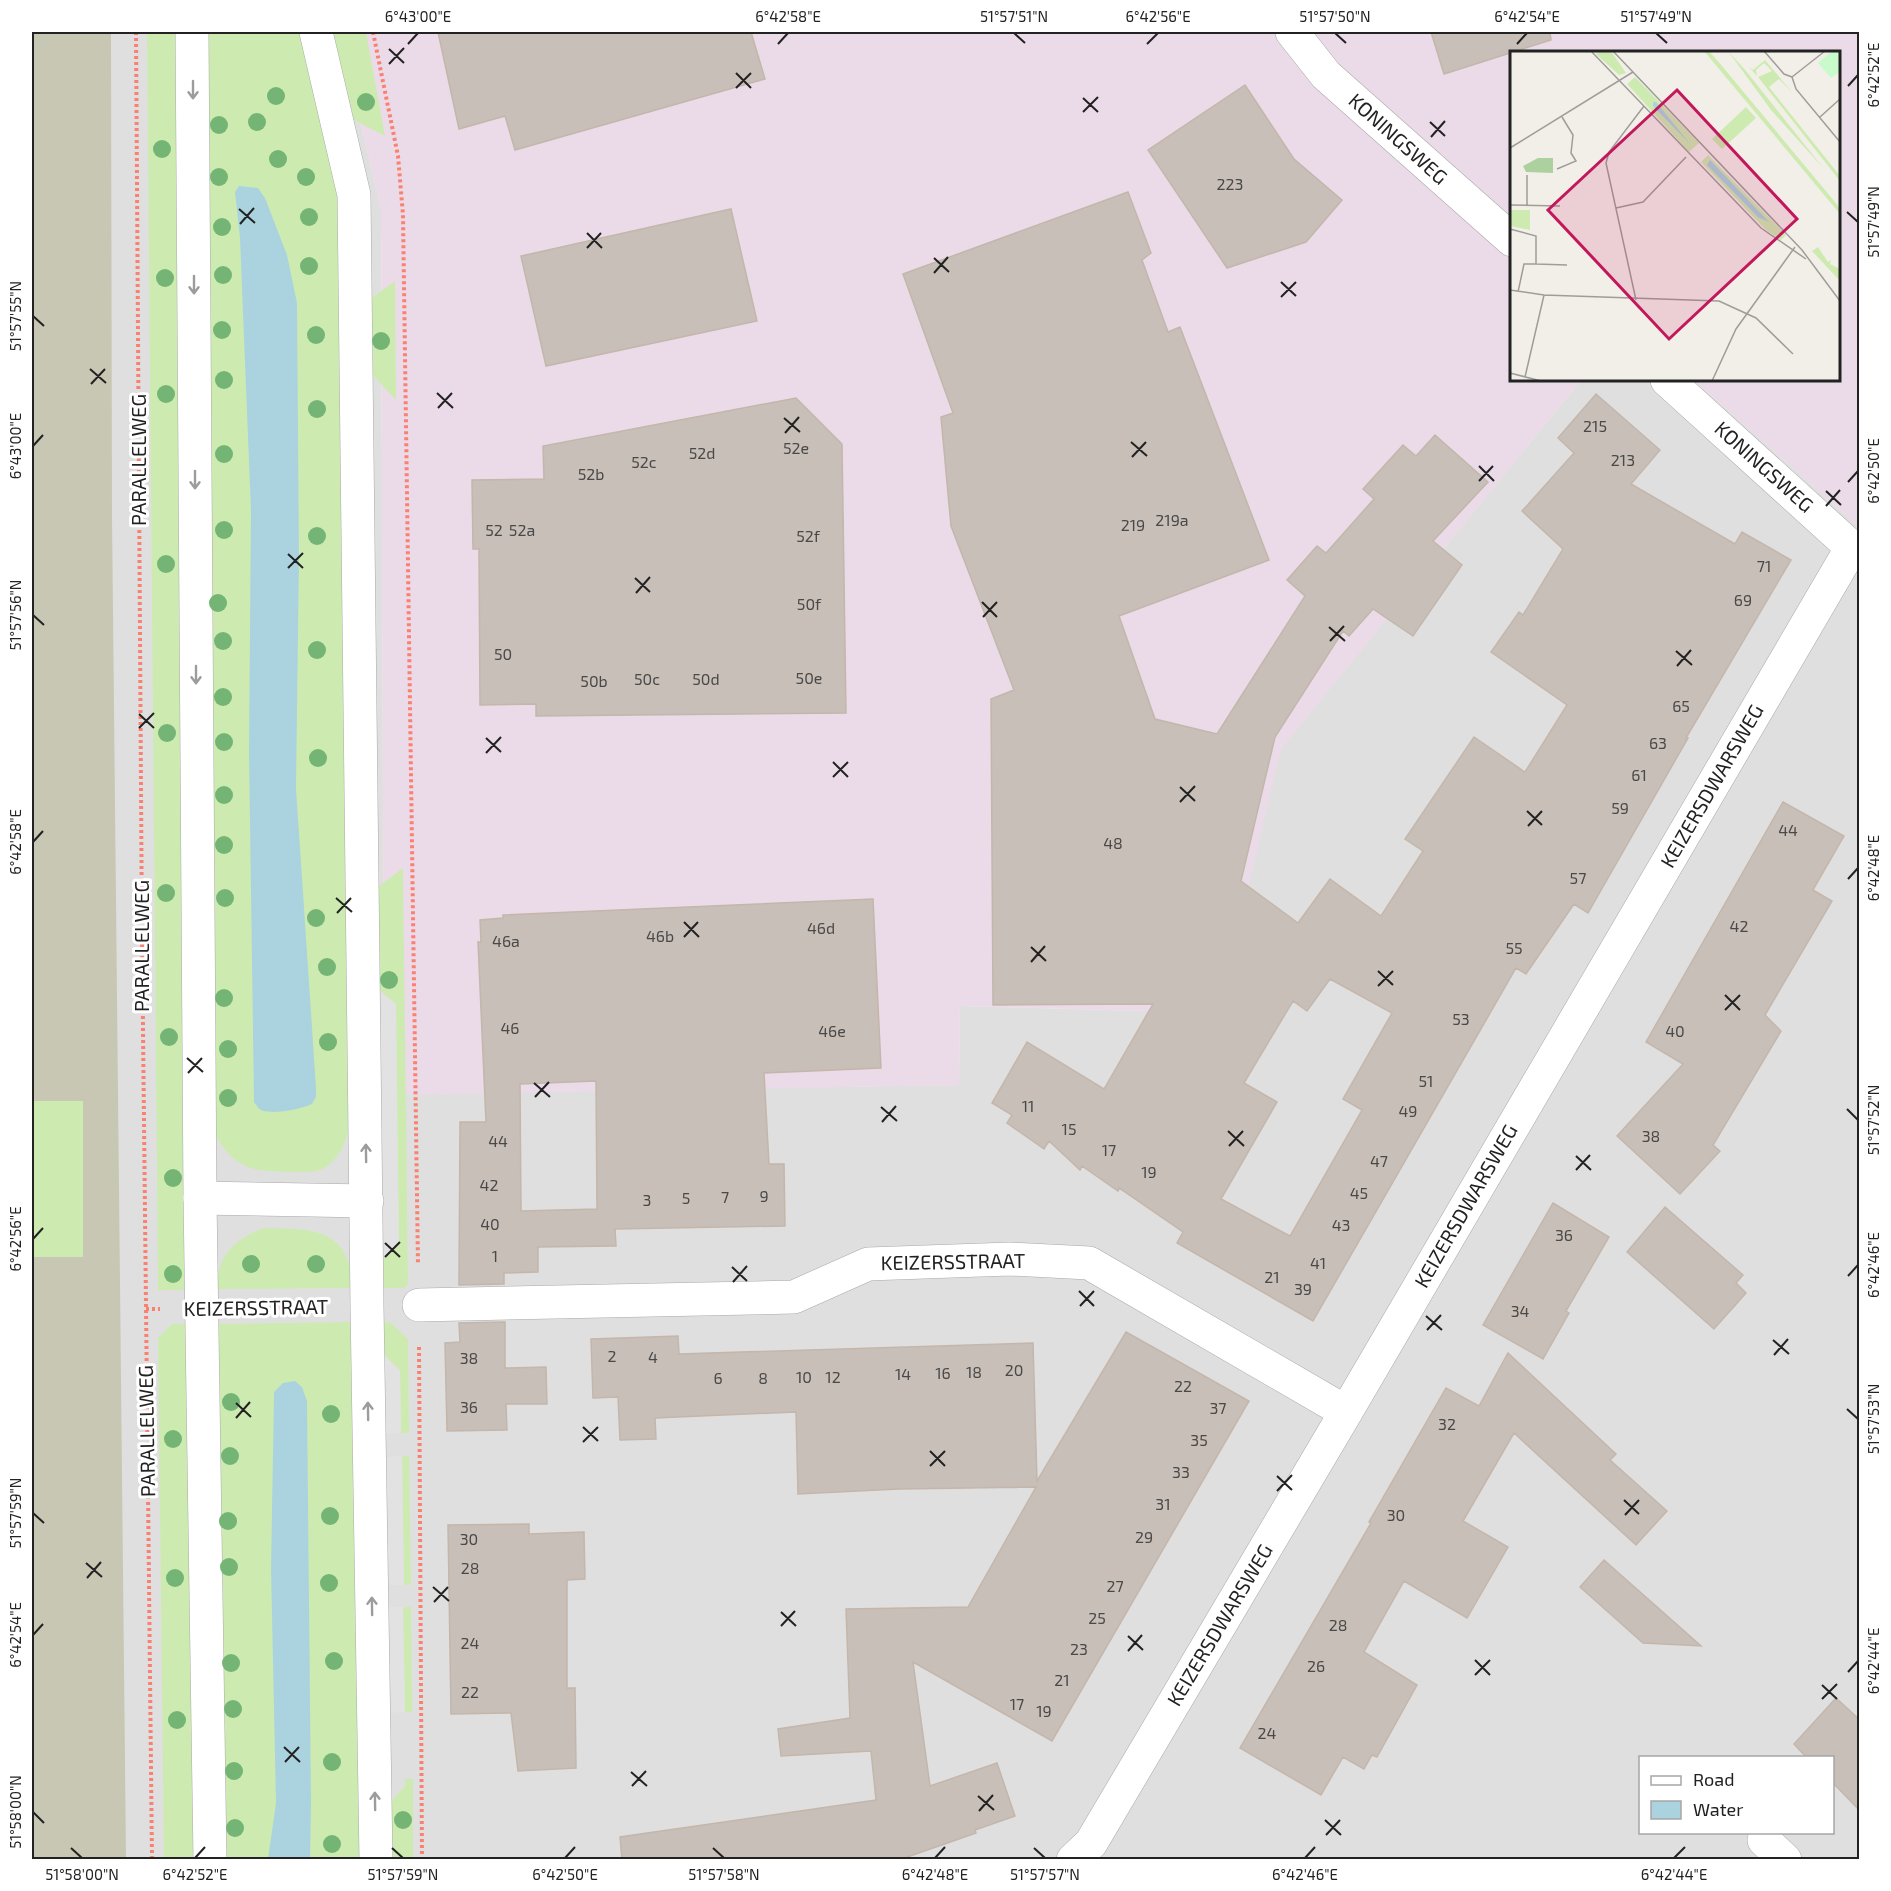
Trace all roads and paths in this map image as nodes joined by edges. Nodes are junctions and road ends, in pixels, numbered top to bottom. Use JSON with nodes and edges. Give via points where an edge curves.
{"nodes":[{"id":1,"x":136,"y":32,"type":"edge"},
{"id":2,"x":192,"y":32,"type":"edge"},
{"id":3,"x":316,"y":32,"type":"edge"},
{"id":4,"x":373,"y":32,"type":"edge"},
{"id":5,"x":1292,"y":32,"type":"edge"},
{"id":6,"x":1510,"y":238,"type":"edge"},
{"id":7,"x":1668,"y":381,"type":"edge"},
{"id":8,"x":1856,"y":551,"type":"edge"},
{"id":9,"x":200,"y":1198,"type":"junction"},
{"id":10,"x":367,"y":1201,"type":"junction"},
{"id":11,"x":419,"y":1305,"type":"junction"},
{"id":12,"x":367,"y":1306,"type":"junction"},
{"id":13,"x":202,"y":1308,"type":"junction"},
{"id":14,"x":146,"y":1309,"type":"junction"},
{"id":15,"x":1346,"y":1412,"type":"junction"},
{"id":16,"x":153,"y":1860,"type":"edge"},
{"id":17,"x":210,"y":1860,"type":"edge"},
{"id":18,"x":376,"y":1860,"type":"edge"},
{"id":19,"x":422,"y":1860,"type":"edge"},
{"id":20,"x":1073,"y":1860,"type":"edge"}],
"edges":[{"from":1,"to":14,"type":"path","name":"PARALLELWEG"},
{"from":2,"to":9,"type":"street","one_way":true},
{"from":10,"to":3,"type":"street","one_way":true,"via":[[354,195]]},
{"from":4,"to":11,"type":"path","via":[[398,156],[403,215]]},
{"from":5,"to":6,"type":"street","name":"KONINGSWEG","via":[[1326,75]]},
{"from":7,"to":8,"type":"street","name":"KONINGSWEG"},
{"from":8,"to":15,"type":"street","name":"KEIZERSDWARSWEG"},
{"from":9,"to":10,"type":"street"},
{"from":9,"to":13,"type":"street"},
{"from":10,"to":12,"type":"street"},
{"from":11,"to":15,"type":"street","name":"KEIZERSSTRAAT","via":[[794,1297],[867,1264],[1010,1259],[1089,1263]]},
{"from":11,"to":19,"type":"path"},
{"from":12,"to":13,"type":"path","name":"KEIZERSSTRAAT"},
{"from":18,"to":12,"type":"street","one_way":true},
{"from":13,"to":14,"type":"path","name":"KEIZERSSTRAAT"},
{"from":13,"to":17,"type":"street"},
{"from":14,"to":16,"type":"path","name":"PARALLELWEG"},
{"from":15,"to":20,"type":"street","name":"KEIZERSDWARSWEG","via":[[1091,1843]]}]}
